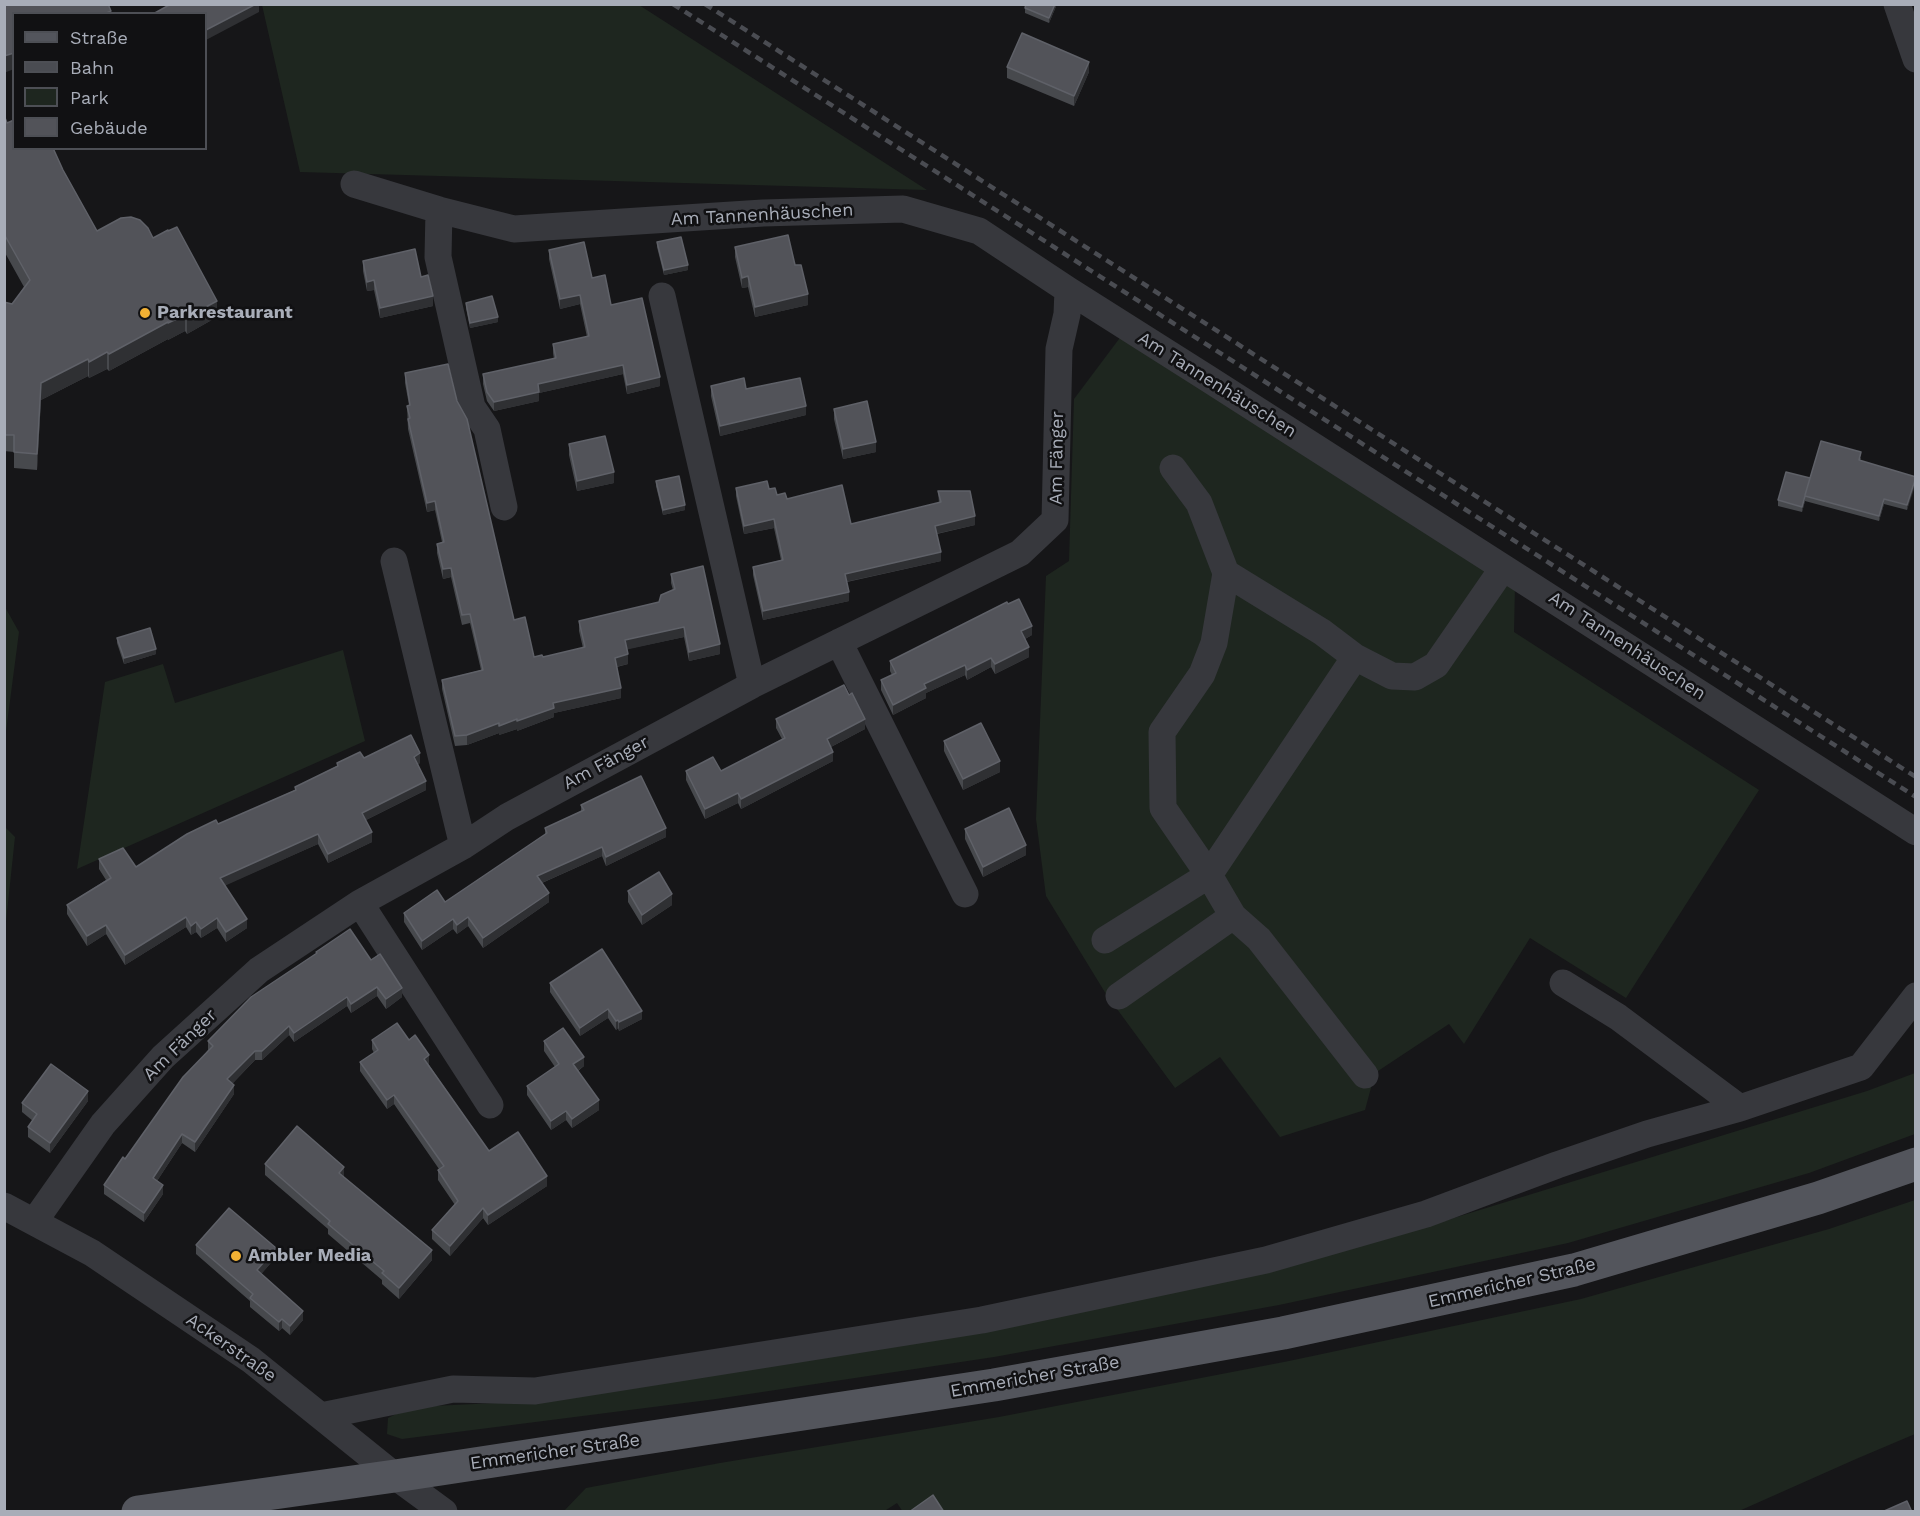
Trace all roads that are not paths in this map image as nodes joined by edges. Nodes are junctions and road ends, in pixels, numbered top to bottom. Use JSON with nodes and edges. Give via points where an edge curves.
{"nodes":[{"id":1,"x":1896,"y":4,"type":"edge"},
{"id":2,"x":1916,"y":59,"type":"edge"},
{"id":3,"x":354,"y":184,"type":"dead end"},
{"id":4,"x":439,"y":210,"type":"junction"},
{"id":5,"x":1068,"y":290,"type":"junction"},
{"id":6,"x":662,"y":296,"type":"dead end"},
{"id":7,"x":1173,"y":468,"type":"dead end"},
{"id":8,"x":504,"y":507,"type":"dead end"},
{"id":9,"x":394,"y":561,"type":"dead end"},
{"id":10,"x":1503,"y":568,"type":"junction"},
{"id":11,"x":1226,"y":573,"type":"junction"},
{"id":12,"x":839,"y":642,"type":"junction"},
{"id":13,"x":1355,"y":657,"type":"junction"},
{"id":14,"x":752,"y":685,"type":"junction"},
{"id":15,"x":1916,"y":832,"type":"edge"},
{"id":16,"x":463,"y":846,"type":"junction"},
{"id":17,"x":1209,"y":875,"type":"junction"},
{"id":18,"x":965,"y":894,"type":"dead end"},
{"id":19,"x":360,"y":903,"type":"junction"},
{"id":20,"x":1233,"y":916,"type":"junction"},
{"id":21,"x":1105,"y":940,"type":"dead end"},
{"id":22,"x":1563,"y":983,"type":"dead end"},
{"id":23,"x":1119,"y":996,"type":"dead end"},
{"id":24,"x":1916,"y":996,"type":"edge"},
{"id":25,"x":1365,"y":1075,"type":"dead end"},
{"id":26,"x":490,"y":1105,"type":"dead end"},
{"id":27,"x":1740,"y":1108,"type":"junction"},
{"id":28,"x":1916,"y":1164,"type":"edge"},
{"id":29,"x":4,"y":1206,"type":"edge"},
{"id":30,"x":34,"y":1222,"type":"junction"},
{"id":31,"x":321,"y":1416,"type":"junction"},
{"id":32,"x":395,"y":1476,"type":"junction"},
{"id":33,"x":138,"y":1512,"type":"edge"},
{"id":34,"x":444,"y":1512,"type":"edge"}],
"edges":[{"from":1,"to":2,"type":"street"},
{"from":3,"to":4,"type":"street","name":"Am Tannenhäuschen"},
{"from":4,"to":5,"type":"street","name":"Am Tannenhäuschen","via":[[514,228],[903,209],[979,231]]},
{"from":4,"to":8,"type":"street","via":[[438,257],[472,407],[487,429]]},
{"from":5,"to":10,"type":"street","name":"Am Tannenhäuschen"},
{"from":5,"to":12,"type":"street","name":"Am Fänger","via":[[1059,349],[1055,520],[1020,553]]},
{"from":6,"to":14,"type":"street"},
{"from":7,"to":11,"type":"street","via":[[1199,503]]},
{"from":9,"to":16,"type":"street"},
{"from":10,"to":13,"type":"street","via":[[1436,664],[1415,677],[1392,676]]},
{"from":10,"to":15,"type":"street","name":"Am Tannenhäuschen"},
{"from":11,"to":13,"type":"street"},
{"from":11,"to":17,"type":"street","via":[[1214,643],[1202,674],[1162,732],[1163,808]]},
{"from":12,"to":14,"type":"street","name":"Am Fänger"},
{"from":12,"to":18,"type":"street"},
{"from":13,"to":17,"type":"street"},
{"from":14,"to":16,"type":"street","name":"Am Fänger","via":[[507,817]]},
{"from":16,"to":19,"type":"street","name":"Am Fänger"},
{"from":17,"to":20,"type":"street"},
{"from":17,"to":21,"type":"street"},
{"from":19,"to":26,"type":"street"},
{"from":19,"to":30,"type":"street","name":"Am Fänger","via":[[259,970],[163,1057],[103,1124]]},
{"from":20,"to":23,"type":"street"},
{"from":20,"to":25,"type":"street","via":[[1259,939]]},
{"from":22,"to":27,"type":"street","via":[[1618,1017]]},
{"from":24,"to":27,"type":"street","via":[[1861,1067]]},
{"from":27,"to":31,"type":"street","via":[[1647,1134],[1426,1214],[1266,1260],[982,1320],[535,1391],[453,1389]]},
{"from":28,"to":32,"type":"main road","name":"Emmericher Straße","via":[[1818,1198],[1574,1270],[1283,1333],[994,1385]]},
{"from":29,"to":30,"type":"street","name":"Ackerstraße"},
{"from":30,"to":31,"type":"street","name":"Ackerstraße","via":[[92,1253],[251,1359]]},
{"from":31,"to":32,"type":"street","name":"Ackerstraße"},
{"from":32,"to":33,"type":"main road","name":"Emmericher Straße"},
{"from":32,"to":34,"type":"street","name":"Ackerstraße"}]}
